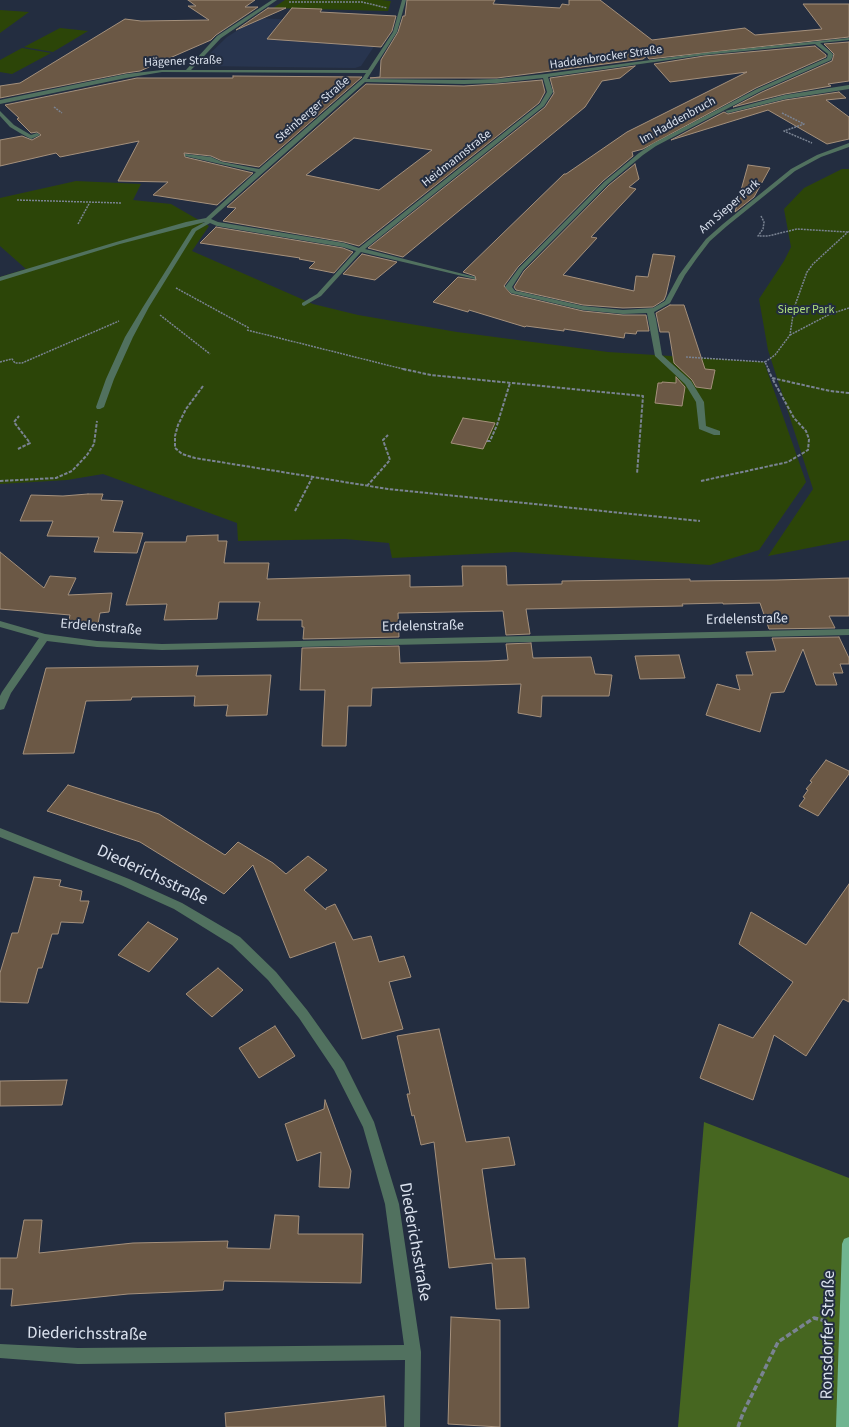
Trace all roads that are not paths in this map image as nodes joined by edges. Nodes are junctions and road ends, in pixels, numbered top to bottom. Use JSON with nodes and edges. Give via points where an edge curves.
{"nodes":[{"id":1,"x":404,"y":0,"type":"edge"},
{"id":2,"x":273,"y":1,"type":"edge"},
{"id":3,"x":849,"y":39,"type":"edge"},
{"id":4,"x":815,"y":42,"type":"junction"},
{"id":5,"x":187,"y":71,"type":"junction"},
{"id":6,"x":370,"y":72,"type":"junction"},
{"id":7,"x":545,"y":76,"type":"junction"},
{"id":8,"x":364,"y":80,"type":"junction"},
{"id":9,"x":849,"y":87,"type":"edge"},
{"id":10,"x":0,"y":102,"type":"edge"},
{"id":11,"x":0,"y":114,"type":"edge"},
{"id":12,"x":707,"y":117,"type":"junction"},
{"id":13,"x":37,"y":135,"type":"dead end"},
{"id":14,"x":849,"y":145,"type":"edge"},
{"id":15,"x":187,"y":155,"type":"dead end"},
{"id":16,"x":260,"y":171,"type":"junction"},
{"id":17,"x":209,"y":219,"type":"junction"},
{"id":18,"x":360,"y":250,"type":"junction"},
{"id":19,"x":473,"y":278,"type":"dead end"},
{"id":20,"x":0,"y":279,"type":"edge"},
{"id":21,"x":508,"y":286,"type":"joint"},
{"id":22,"x":304,"y":304,"type":"dead end"},
{"id":23,"x":650,"y":311,"type":"junction"},
{"id":24,"x":100,"y":407,"type":"road end"},
{"id":25,"x":717,"y":433,"type":"dead end"},
{"id":26,"x":0,"y":624,"type":"edge"},
{"id":27,"x":849,"y":632,"type":"edge"},
{"id":28,"x":45,"y":637,"type":"junction"},
{"id":29,"x":0,"y":706,"type":"edge"},
{"id":30,"x":0,"y":832,"type":"edge"},
{"id":31,"x":849,"y":1244,"type":"edge"},
{"id":32,"x":0,"y":1351,"type":"edge"},
{"id":33,"x":413,"y":1352,"type":"junction"},
{"id":34,"x":412,"y":1427,"type":"edge"},
{"id":35,"x":844,"y":1427,"type":"edge"}],
"edges":[{"from":1,"to":6,"type":"street","name":"Steinberger Straße","via":[[394,32]]},
{"from":2,"to":5,"type":"street","via":[[220,37]]},
{"from":3,"to":4,"type":"street","name":"Haddenbrocker Straße"},
{"from":4,"to":7,"type":"street","name":"Haddenbrocker Straße"},
{"from":4,"to":12,"type":"street","name":"Im Haddenbruch","via":[[830,53],[829,59],[759,90]]},
{"from":5,"to":6,"type":"street","name":"Hägener Straße"},
{"from":5,"to":10,"type":"street","name":"Hägener Straße","via":[[132,75]]},
{"from":6,"to":8,"type":"street","name":"Steinberger Straße"},
{"from":7,"to":8,"type":"street","name":"Haddenbrocker Straße","via":[[464,82]]},
{"from":7,"to":18,"type":"street","name":"Heidmannstraße","via":[[550,92],[542,105]]},
{"from":8,"to":16,"type":"street","name":"Steinberger Straße"},
{"from":9,"to":12,"type":"street","via":[[760,102]]},
{"from":11,"to":13,"type":"street","via":[[22,132],[31,137]]},
{"from":12,"to":21,"type":"street","name":"Im Haddenbruch","via":[[654,145],[606,183],[521,269]]},
{"from":14,"to":23,"type":"street","name":"Am Sieper Park","via":[[806,162],[793,170],[708,240],[682,275],[668,302]]},
{"from":15,"to":16,"type":"street"},
{"from":16,"to":17,"type":"street","name":"Steinberger Straße"},
{"from":17,"to":18,"type":"street","via":[[217,224],[344,245]]},
{"from":17,"to":20,"type":"street","via":[[125,241]]},
{"from":17,"to":24,"type":"street","name":"Steinberger Straße","via":[[194,230],[146,307],[129,337]]},
{"from":18,"to":19,"type":"street"},
{"from":18,"to":22,"type":"street","name":"Heidmannstraße","via":[[319,295]]},
{"from":21,"to":23,"type":"street","name":"Am Sieper Park","via":[[513,292],[583,308],[622,312]]},
{"from":23,"to":25,"type":"street","via":[[659,356],[688,383],[700,402],[702,427]]},
{"from":26,"to":28,"type":"street","name":"Erdelenstraße"},
{"from":27,"to":28,"type":"street","name":"Erdelenstraße","via":[[162,647],[97,644]]},
{"from":28,"to":29,"type":"street"},
{"from":30,"to":33,"type":"street","name":"Diederichsstraße","via":[[125,882],[197,917],[236,941],[272,976],[303,1014],[339,1066],[369,1126],[392,1204]]},
{"from":31,"to":35,"type":"main road","name":"Ronsdorfer Straße"},
{"from":32,"to":33,"type":"street","name":"Diederichsstraße","via":[[78,1356]]},
{"from":33,"to":34,"type":"street","name":"Diederichsstraße"}]}
